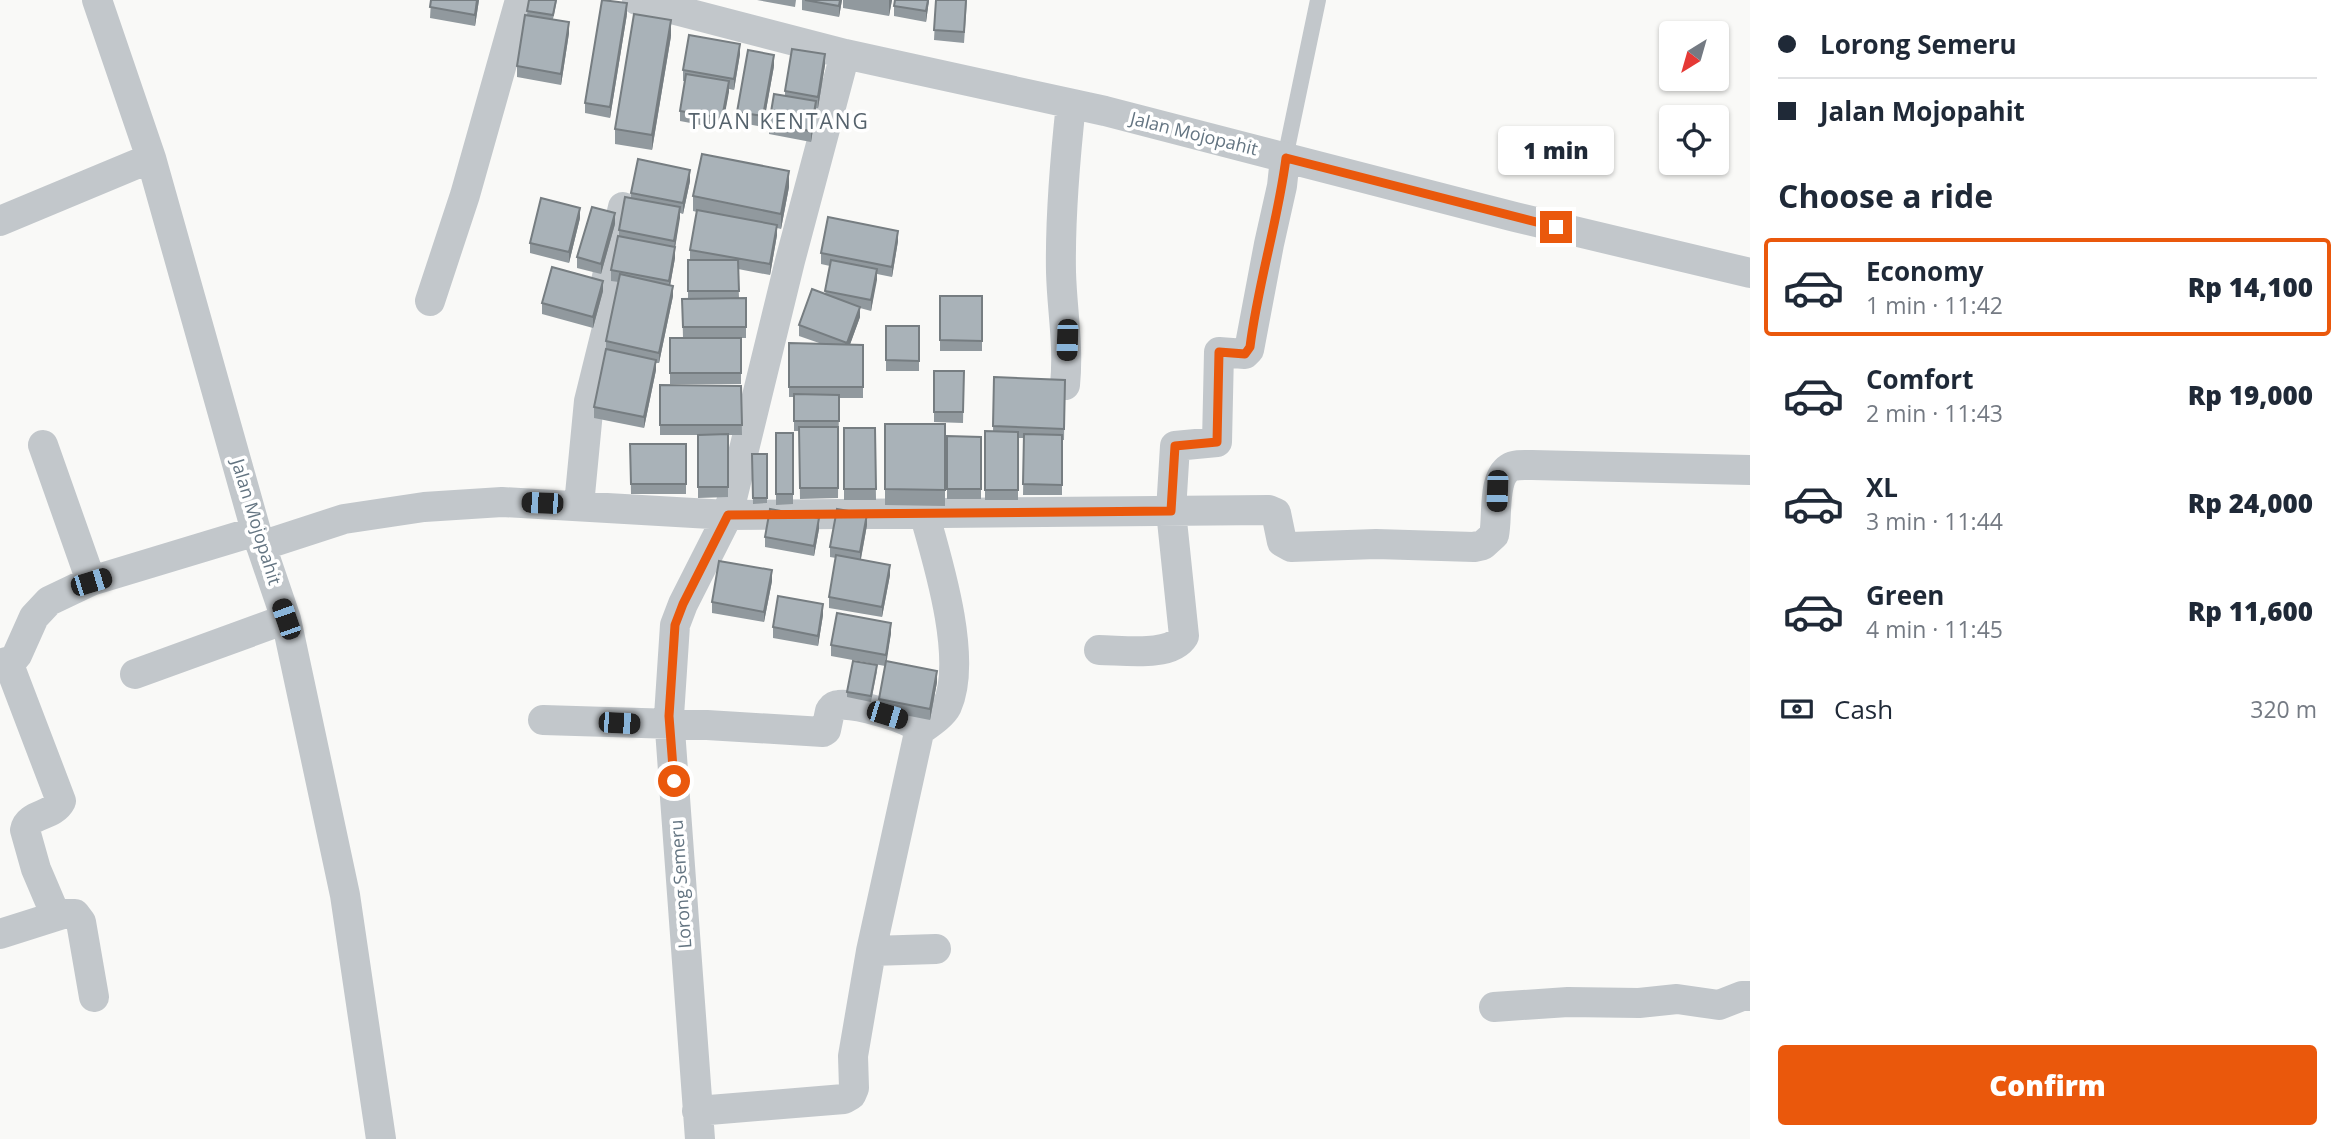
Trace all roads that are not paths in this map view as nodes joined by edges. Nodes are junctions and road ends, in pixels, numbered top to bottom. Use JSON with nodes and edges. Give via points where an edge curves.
{"nodes":[{"id":1,"x":97,"y":0,"type":"edge"},
{"id":2,"x":520,"y":0,"type":"edge"},
{"id":3,"x":637,"y":0,"type":"edge"},
{"id":4,"x":1318,"y":0,"type":"edge"},
{"id":5,"x":729,"y":12,"type":"edge"},
{"id":6,"x":845,"y":54,"type":"junction"},
{"id":7,"x":1071,"y":104,"type":"junction"},
{"id":8,"x":151,"y":158,"type":"junction"},
{"id":9,"x":1286,"y":158,"type":"junction"},
{"id":10,"x":622,"y":207,"type":"edge"},
{"id":11,"x":0,"y":221,"type":"edge"},
{"id":12,"x":1750,"y":273,"type":"edge"},
{"id":13,"x":430,"y":302,"type":"dead end"},
{"id":14,"x":1065,"y":385,"type":"edge"},
{"id":15,"x":43,"y":445,"type":"dead end"},
{"id":16,"x":1750,"y":470,"type":"edge"},
{"id":17,"x":579,"y":505,"type":"junction"},
{"id":18,"x":1171,"y":511,"type":"junction"},
{"id":19,"x":924,"y":513,"type":"junction"},
{"id":20,"x":728,"y":515,"type":"junction"},
{"id":21,"x":259,"y":539,"type":"junction"},
{"id":22,"x":91,"y":582,"type":"junction"},
{"id":23,"x":286,"y":619,"type":"junction"},
{"id":24,"x":1099,"y":650,"type":"dead end"},
{"id":25,"x":4,"y":664,"type":"edge"},
{"id":26,"x":135,"y":674,"type":"dead end"},
{"id":27,"x":543,"y":720,"type":"dead end"},
{"id":28,"x":670,"y":726,"type":"junction"},
{"id":29,"x":918,"y":732,"type":"junction"},
{"id":30,"x":56,"y":916,"type":"junction"},
{"id":31,"x":0,"y":934,"type":"edge"},
{"id":32,"x":936,"y":949,"type":"dead end"},
{"id":33,"x":871,"y":951,"type":"junction"},
{"id":34,"x":1750,"y":996,"type":"edge"},
{"id":35,"x":94,"y":997,"type":"dead end"},
{"id":36,"x":1494,"y":1007,"type":"dead end"},
{"id":37,"x":698,"y":1125,"type":"edge"},
{"id":38,"x":381,"y":1139,"type":"edge"}],
"edges":[{"from":1,"to":8,"type":"street","name":"Jalan Mojopahit"},
{"from":2,"to":13,"type":"street"},
{"from":3,"to":5,"type":"street","name":"Jalan Mojopahit"},
{"from":4,"to":9,"type":"lane"},
{"from":5,"to":6,"type":"street","name":"Jalan Mojopahit"},
{"from":6,"to":7,"type":"street","name":"Jalan Mojopahit"},
{"from":6,"to":20,"type":"street","name":"Lorong Semeru"},
{"from":7,"to":9,"type":"street","name":"Jalan Mojopahit"},
{"from":7,"to":14,"type":"street","via":[[1061,243]]},
{"from":8,"to":11,"type":"street"},
{"from":8,"to":21,"type":"street","name":"Jalan Mojopahit"},
{"from":9,"to":12,"type":"street","name":"Jalan Mojopahit"},
{"from":9,"to":18,"type":"street","via":[[1250,347],[1245,354],[1219,352],[1217,442],[1175,446]]},
{"from":10,"to":17,"type":"street","via":[[606,281],[615,296],[589,401]]},
{"from":15,"to":22,"type":"street"},
{"from":16,"to":18,"type":"street","via":[[1510,467],[1497,491],[1494,535],[1474,547],[1290,547],[1282,542],[1273,511]]},
{"from":17,"to":20,"type":"street"},
{"from":17,"to":21,"type":"street","via":[[502,502],[425,507],[344,519]]},
{"from":18,"to":19,"type":"street"},
{"from":18,"to":24,"type":"street","via":[[1184,636],[1166,650]]},
{"from":19,"to":20,"type":"street"},
{"from":19,"to":29,"type":"street","via":[[942,576],[955,672],[946,709]]},
{"from":20,"to":28,"type":"street","name":"Lorong Semeru","via":[[677,618]]},
{"from":21,"to":22,"type":"street"},
{"from":21,"to":23,"type":"street","name":"Jalan Mojopahit"},
{"from":22,"to":25,"type":"street","via":[[44,604],[18,655]]},
{"from":23,"to":26,"type":"street"},
{"from":23,"to":38,"type":"street","name":"Jalan Mojopahit","via":[[345,895]]},
{"from":25,"to":30,"type":"street","via":[[61,801],[53,811],[25,825],[36,869]]},
{"from":27,"to":28,"type":"street"},
{"from":28,"to":29,"type":"street","via":[[823,733],[830,710],[839,705],[910,722]]},
{"from":28,"to":37,"type":"street","name":"Lorong Semeru"},
{"from":29,"to":33,"type":"street"},
{"from":30,"to":31,"type":"street"},
{"from":30,"to":35,"type":"street","via":[[71,913],[81,922]]},
{"from":32,"to":33,"type":"street"},
{"from":33,"to":37,"type":"street","via":[[850,1095]]},
{"from":34,"to":36,"type":"street","via":[[1719,1005],[1666,999]]}]}
